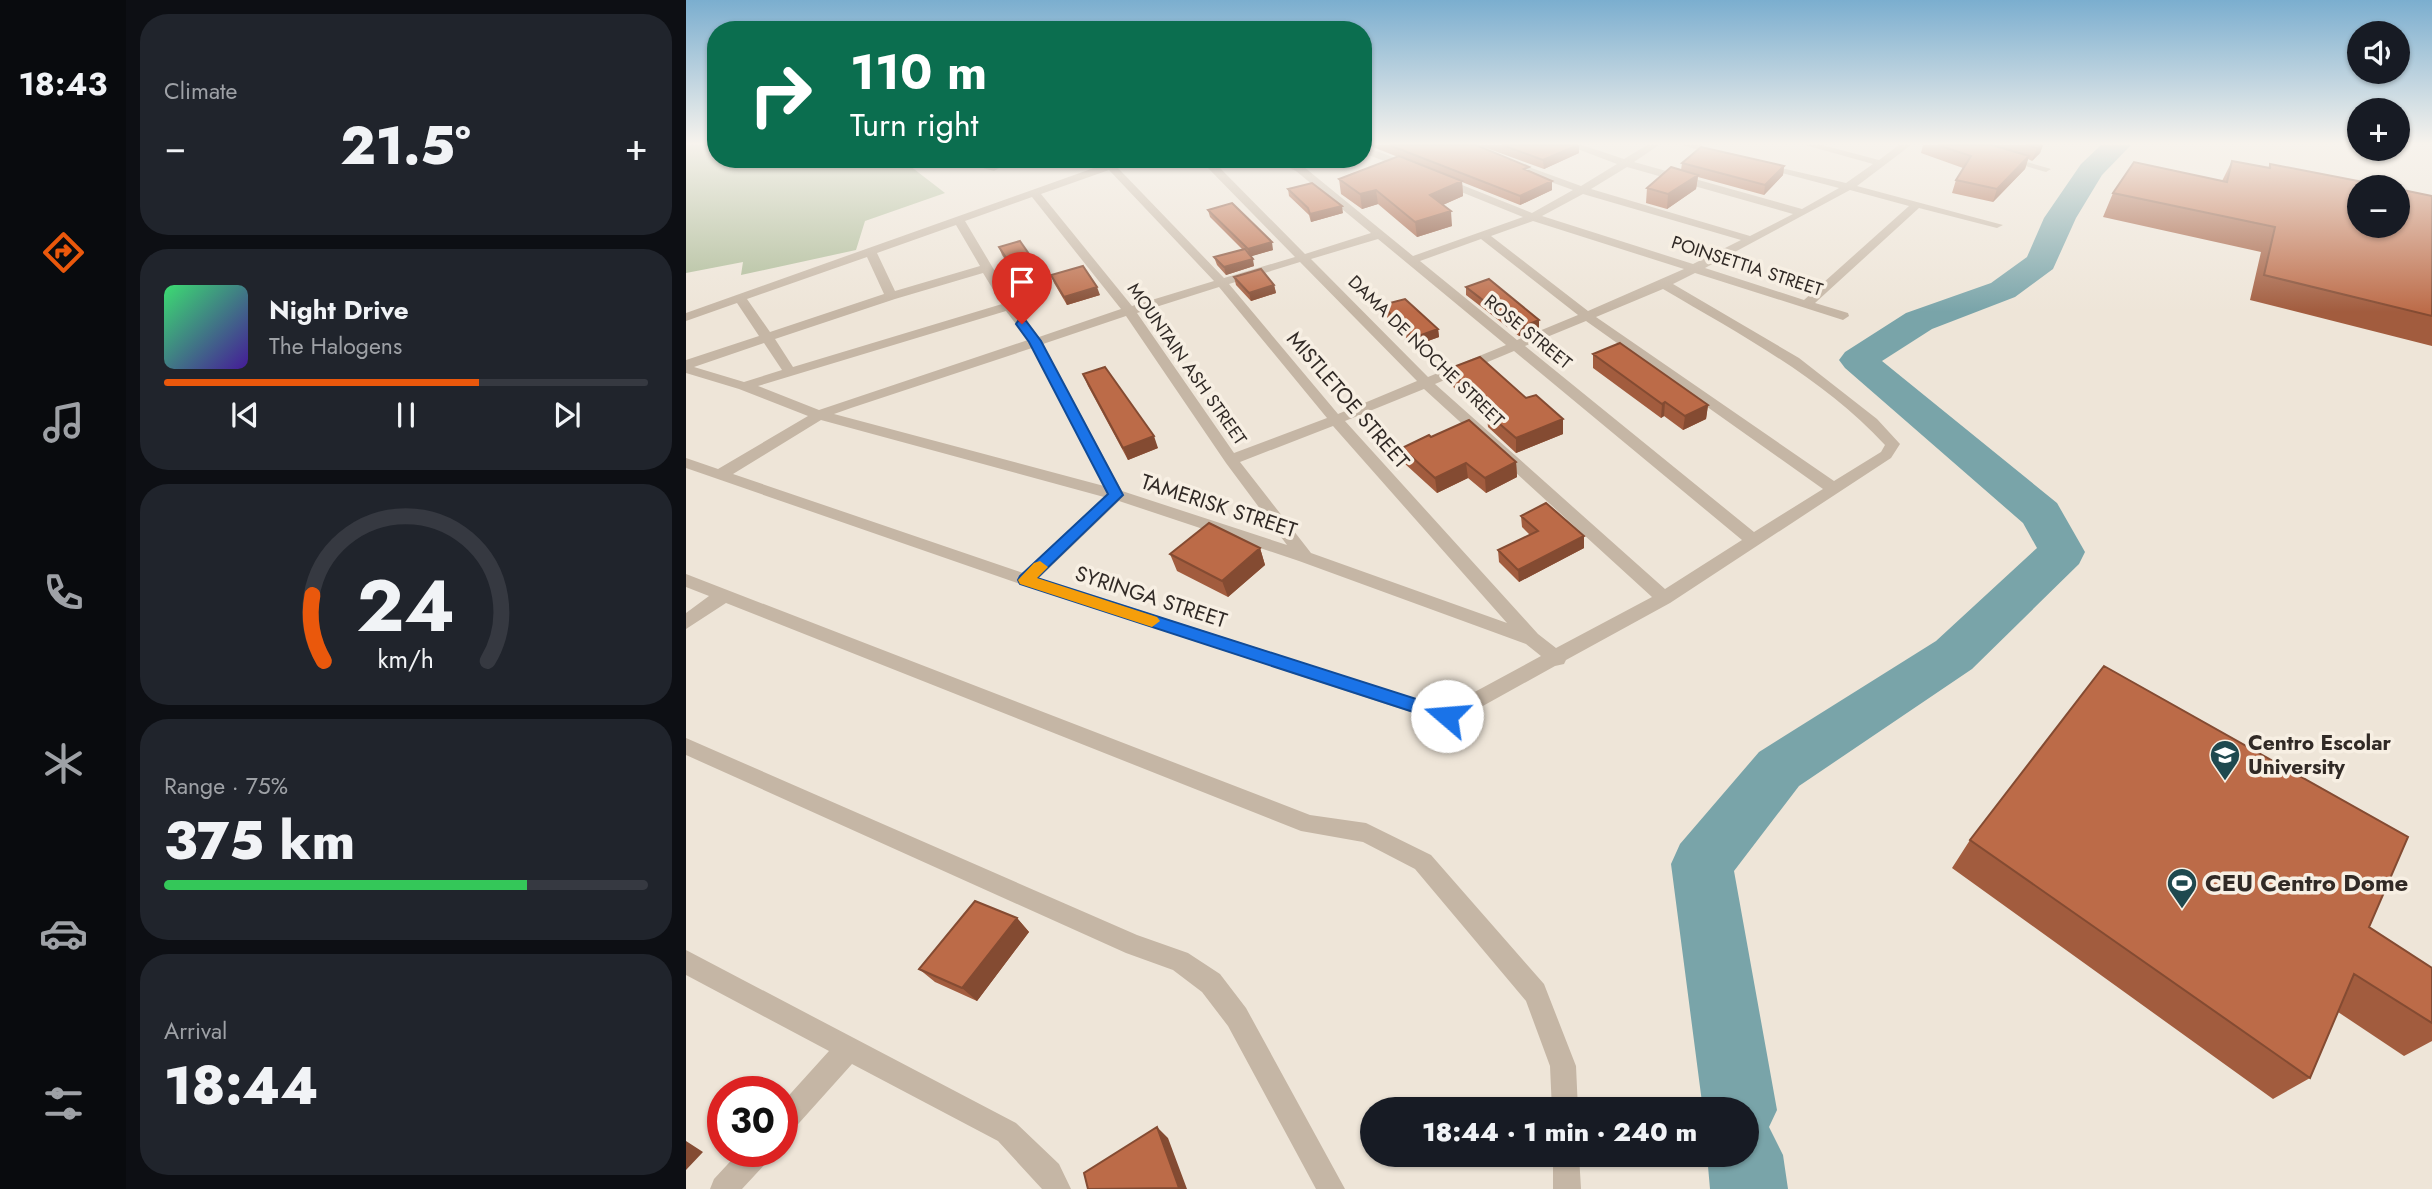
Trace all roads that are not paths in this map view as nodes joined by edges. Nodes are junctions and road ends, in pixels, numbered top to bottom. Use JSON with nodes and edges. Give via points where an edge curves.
{"nodes":[{"id":1,"x":1017,"y":200,"type":"edge"},
{"id":2,"x":1040,"y":200,"type":"edge"},
{"id":3,"x":1144,"y":200,"type":"edge"},
{"id":4,"x":1246,"y":200,"type":"edge"},
{"id":5,"x":1337,"y":200,"type":"edge"},
{"id":6,"x":1492,"y":200,"type":"edge"},
{"id":7,"x":1563,"y":200,"type":"edge"},
{"id":8,"x":1618,"y":200,"type":"edge"},
{"id":9,"x":1758,"y":200,"type":"edge"},
{"id":10,"x":1825,"y":200,"type":"edge"},
{"id":11,"x":1903,"y":200,"type":"edge"},
{"id":12,"x":1917,"y":204,"type":"junction"},
{"id":13,"x":1803,"y":213,"type":"junction"},
{"id":14,"x":1533,"y":217,"type":"junction"},
{"id":15,"x":959,"y":221,"type":"junction"},
{"id":16,"x":1997,"y":225,"type":"dead end"},
{"id":17,"x":1378,"y":235,"type":"junction"},
{"id":18,"x":1483,"y":235,"type":"junction"},
{"id":19,"x":1752,"y":240,"type":"junction"},
{"id":20,"x":872,"y":253,"type":"junction"},
{"id":21,"x":1303,"y":257,"type":"junction"},
{"id":22,"x":1412,"y":260,"type":"junction"},
{"id":23,"x":987,"y":268,"type":"junction"},
{"id":24,"x":1698,"y":268,"type":"junction"},
{"id":25,"x":1221,"y":282,"type":"junction"},
{"id":26,"x":1664,"y":284,"type":"junction"},
{"id":27,"x":891,"y":296,"type":"junction"},
{"id":28,"x":740,"y":299,"type":"junction"},
{"id":29,"x":1807,"y":304,"type":"junction"},
{"id":30,"x":1009,"y":306,"type":"junction"},
{"id":31,"x":1129,"y":311,"type":"junction"},
{"id":32,"x":688,"y":314,"type":"edge"},
{"id":33,"x":1588,"y":317,"type":"junction"},
{"id":34,"x":1843,"y":317,"type":"dead end"},
{"id":35,"x":765,"y":337,"type":"junction"},
{"id":36,"x":1035,"y":341,"type":"junction"},
{"id":37,"x":1517,"y":345,"type":"junction"},
{"id":38,"x":686,"y":367,"type":"edge"},
{"id":39,"x":790,"y":372,"type":"junction"},
{"id":40,"x":1426,"y":383,"type":"junction"},
{"id":41,"x":744,"y":386,"type":"junction"},
{"id":42,"x":819,"y":415,"type":"junction"},
{"id":43,"x":1336,"y":420,"type":"junction"},
{"id":44,"x":1231,"y":460,"type":"junction"},
{"id":45,"x":686,"y":463,"type":"edge"},
{"id":46,"x":720,"y":474,"type":"junction"},
{"id":47,"x":1834,"y":489,"type":"junction"},
{"id":48,"x":1116,"y":495,"type":"junction"},
{"id":49,"x":1752,"y":539,"type":"junction"},
{"id":50,"x":1305,"y":557,"type":"junction"},
{"id":51,"x":686,"y":579,"type":"edge"},
{"id":52,"x":1026,"y":580,"type":"junction"},
{"id":53,"x":724,"y":594,"type":"junction"},
{"id":54,"x":1664,"y":598,"type":"junction"},
{"id":55,"x":686,"y":622,"type":"edge"},
{"id":56,"x":1532,"y":639,"type":"junction"},
{"id":57,"x":1557,"y":659,"type":"junction"},
{"id":58,"x":686,"y":746,"type":"edge"},
{"id":59,"x":686,"y":962,"type":"edge"},
{"id":60,"x":849,"y":1048,"type":"junction"},
{"id":61,"x":1564,"y":1097,"type":"edge"},
{"id":62,"x":798,"y":1105,"type":"edge"},
{"id":63,"x":744,"y":1167,"type":"edge"},
{"id":64,"x":1566,"y":1167,"type":"edge"},
{"id":65,"x":724,"y":1189,"type":"edge"},
{"id":66,"x":1057,"y":1189,"type":"edge"},
{"id":67,"x":1330,"y":1189,"type":"edge"},
{"id":68,"x":1567,"y":1189,"type":"edge"}],
"edges":[{"from":1,"to":15,"type":"street"},
{"from":2,"to":31,"type":"street","name":"MOUNTAIN ASH STREET"},
{"from":3,"to":25,"type":"street","name":"MISTLETOE STREET"},
{"from":4,"to":21,"type":"street","name":"DAMA DE NOCHE STREET"},
{"from":5,"to":17,"type":"street","name":"ROSE STREET"},
{"from":6,"to":14,"type":"street","name":"POINSETTIA STREET"},
{"from":7,"to":14,"type":"street"},
{"from":8,"to":19,"type":"street"},
{"from":9,"to":13,"type":"street"},
{"from":10,"to":13,"type":"street"},
{"from":11,"to":12,"type":"street"},
{"from":12,"to":16,"type":"street"},
{"from":12,"to":29,"type":"street"},
{"from":13,"to":19,"type":"street"},
{"from":14,"to":18,"type":"street"},
{"from":14,"to":24,"type":"street","name":"POINSETTIA STREET"},
{"from":15,"to":20,"type":"street"},
{"from":15,"to":23,"type":"street"},
{"from":17,"to":21,"type":"street"},
{"from":17,"to":22,"type":"street","name":"ROSE STREET"},
{"from":18,"to":22,"type":"street"},
{"from":18,"to":33,"type":"street"},
{"from":19,"to":24,"type":"street"},
{"from":20,"to":27,"type":"street"},
{"from":20,"to":28,"type":"street"},
{"from":21,"to":25,"type":"street"},
{"from":21,"to":40,"type":"street","name":"DAMA DE NOCHE STREET"},
{"from":22,"to":37,"type":"street","name":"ROSE STREET"},
{"from":23,"to":27,"type":"street"},
{"from":23,"to":30,"type":"street"},
{"from":24,"to":26,"type":"street"},
{"from":24,"to":29,"type":"street","name":"POINSETTIA STREET"},
{"from":25,"to":31,"type":"street"},
{"from":25,"to":43,"type":"street","name":"MISTLETOE STREET"},
{"from":26,"to":33,"type":"street"},
{"from":26,"to":47,"type":"street","name":"SYRINGA STREET","via":[[1794,361],[1887,436],[1893,444],[1886,455]]},
{"from":27,"to":35,"type":"street"},
{"from":28,"to":32,"type":"street"},
{"from":28,"to":35,"type":"street"},
{"from":29,"to":34,"type":"street","name":"POINSETTIA STREET"},
{"from":30,"to":36,"type":"street"},
{"from":30,"to":39,"type":"street"},
{"from":31,"to":36,"type":"street"},
{"from":31,"to":44,"type":"street","name":"MOUNTAIN ASH STREET"},
{"from":33,"to":37,"type":"street"},
{"from":33,"to":47,"type":"street"},
{"from":35,"to":38,"type":"street"},
{"from":35,"to":39,"type":"street"},
{"from":36,"to":42,"type":"street"},
{"from":36,"to":48,"type":"street"},
{"from":37,"to":40,"type":"street"},
{"from":37,"to":49,"type":"street","name":"ROSE STREET"},
{"from":38,"to":41,"type":"street","name":"TAMERISK STREET"},
{"from":39,"to":41,"type":"street"},
{"from":40,"to":43,"type":"street"},
{"from":40,"to":54,"type":"street","name":"DAMA DE NOCHE STREET"},
{"from":41,"to":42,"type":"street","name":"TAMERISK STREET"},
{"from":42,"to":46,"type":"street"},
{"from":42,"to":48,"type":"street","name":"TAMERISK STREET"},
{"from":43,"to":44,"type":"street"},
{"from":43,"to":56,"type":"street","name":"MISTLETOE STREET"},
{"from":44,"to":50,"type":"street","name":"MOUNTAIN ASH STREET"},
{"from":45,"to":46,"type":"street","name":"SYRINGA STREET"},
{"from":46,"to":52,"type":"street","name":"SYRINGA STREET"},
{"from":47,"to":49,"type":"street","name":"SYRINGA STREET"},
{"from":48,"to":50,"type":"street","name":"TAMERISK STREET"},
{"from":48,"to":52,"type":"street"},
{"from":49,"to":54,"type":"street","name":"SYRINGA STREET"},
{"from":50,"to":56,"type":"street","name":"TAMERISK STREET"},
{"from":51,"to":53,"type":"street"},
{"from":52,"to":57,"type":"street","name":"SYRINGA STREET","via":[[1447,716]]},
{"from":53,"to":55,"type":"street"},
{"from":53,"to":61,"type":"street","via":[[1310,824],[1366,833],[1423,862],[1535,993],[1563,1066]]},
{"from":54,"to":57,"type":"street","name":"SYRINGA STREET"},
{"from":56,"to":57,"type":"street","name":"MISTLETOE STREET"},
{"from":58,"to":67,"type":"street","via":[[1180,961],[1210,983],[1237,1017]]},
{"from":59,"to":60,"type":"street"},
{"from":60,"to":62,"type":"street"},
{"from":60,"to":66,"type":"street","via":[[1007,1132],[1049,1174]]},
{"from":63,"to":65,"type":"street"},
{"from":64,"to":68,"type":"street"}]}
